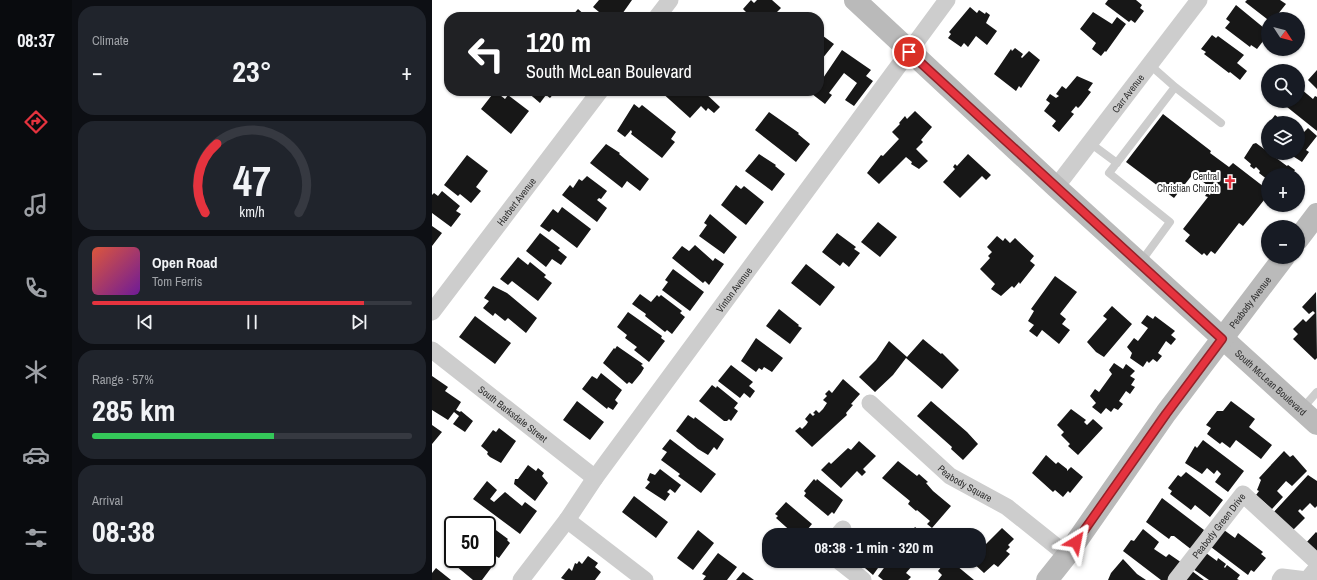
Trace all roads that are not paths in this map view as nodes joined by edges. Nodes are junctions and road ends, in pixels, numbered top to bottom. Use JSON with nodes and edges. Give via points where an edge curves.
{"nodes":[{"id":1,"x":670,"y":0,"type":"edge"},
{"id":2,"x":854,"y":0,"type":"edge"},
{"id":3,"x":947,"y":0,"type":"edge"},
{"id":4,"x":1199,"y":0,"type":"edge"},
{"id":5,"x":661,"y":12,"type":"edge"},
{"id":6,"x":909,"y":52,"type":"junction"},
{"id":7,"x":1150,"y":65,"type":"junction"},
{"id":8,"x":1175,"y":87,"type":"junction"},
{"id":9,"x":596,"y":96,"type":"edge"},
{"id":10,"x":1221,"y":123,"type":"dead end"},
{"id":11,"x":1090,"y":143,"type":"junction"},
{"id":12,"x":1117,"y":163,"type":"junction"},
{"id":13,"x":1056,"y":187,"type":"junction"},
{"id":14,"x":1317,"y":214,"type":"edge"},
{"id":15,"x":1305,"y":230,"type":"edge"},
{"id":16,"x":1140,"y":264,"type":"junction"},
{"id":17,"x":1279,"y":264,"type":"edge"},
{"id":18,"x":432,"y":312,"type":"edge"},
{"id":19,"x":1222,"y":339,"type":"junction"},
{"id":20,"x":432,"y":350,"type":"edge"},
{"id":21,"x":1317,"y":392,"type":"edge"},
{"id":22,"x":870,"y":403,"type":"dead end"},
{"id":23,"x":1301,"y":410,"type":"junction"},
{"id":24,"x":1317,"y":424,"type":"edge"},
{"id":25,"x":595,"y":478,"type":"junction"},
{"id":26,"x":567,"y":520,"type":"junction"},
{"id":27,"x":1067,"y":555,"type":"junction"},
{"id":28,"x":1317,"y":562,"type":"edge"},
{"id":29,"x":848,"y":568,"type":"edge"},
{"id":30,"x":1317,"y":568,"type":"edge"},
{"id":31,"x":521,"y":580,"type":"edge"},
{"id":32,"x":645,"y":580,"type":"edge"},
{"id":33,"x":863,"y":580,"type":"edge"},
{"id":34,"x":1047,"y":580,"type":"edge"},
{"id":35,"x":1176,"y":580,"type":"edge"},
{"id":36,"x":1280,"y":580,"type":"edge"}],
"edges":[{"from":1,"to":5,"type":"street"},
{"from":2,"to":6,"type":"main road","name":"South McLean Boulevard"},
{"from":3,"to":6,"type":"street","name":"Vinton Avenue"},
{"from":4,"to":7,"type":"street","name":"Carr Avenue"},
{"from":6,"to":13,"type":"main road","name":"South McLean Boulevard"},
{"from":6,"to":25,"type":"street","name":"Vinton Avenue"},
{"from":7,"to":8,"type":"lane"},
{"from":7,"to":11,"type":"street","name":"Carr Avenue"},
{"from":8,"to":10,"type":"lane"},
{"from":8,"to":12,"type":"lane"},
{"from":9,"to":18,"type":"street","name":"Harbert Avenue"},
{"from":11,"to":12,"type":"lane"},
{"from":11,"to":13,"type":"street","name":"Carr Avenue"},
{"from":12,"to":16,"type":"lane","via":[[1109,173],[1170,222]]},
{"from":13,"to":16,"type":"main road","name":"South McLean Boulevard"},
{"from":14,"to":15,"type":"main road"},
{"from":16,"to":19,"type":"main road","name":"South McLean Boulevard"},
{"from":17,"to":19,"type":"main road","name":"Peabody Avenue"},
{"from":19,"to":23,"type":"main road","name":"South McLean Boulevard"},
{"from":19,"to":27,"type":"main road","name":"Peabody Avenue"},
{"from":20,"to":25,"type":"street","name":"South Barksdale Street"},
{"from":21,"to":23,"type":"lane"},
{"from":22,"to":27,"type":"street","name":"Peabody Square","via":[[950,476],[1007,507]]},
{"from":23,"to":24,"type":"main road","name":"South McLean Boulevard"},
{"from":25,"to":26,"type":"street","name":"Vinton Avenue"},
{"from":26,"to":31,"type":"street","name":"Vinton Avenue"},
{"from":26,"to":32,"type":"street"},
{"from":27,"to":34,"type":"main road","name":"Peabody Avenue"},
{"from":28,"to":35,"type":"street","name":"Peabody Green Drive","via":[[1242,494]]},
{"from":29,"to":33,"type":"street"},
{"from":30,"to":36,"type":"street","via":[[1307,580],[1282,577]]}]}
